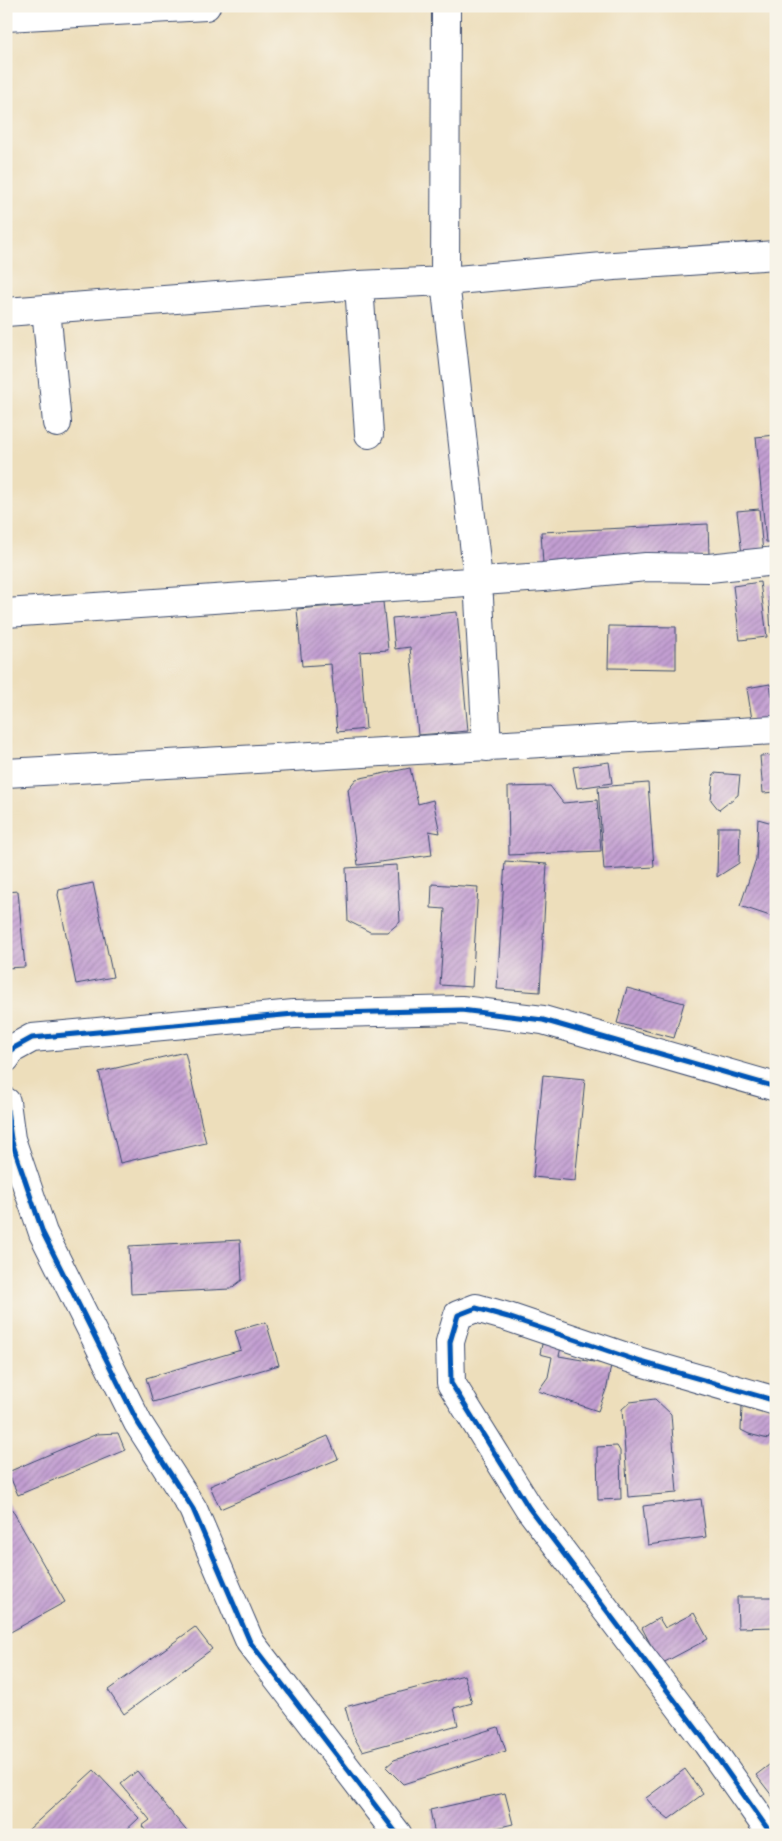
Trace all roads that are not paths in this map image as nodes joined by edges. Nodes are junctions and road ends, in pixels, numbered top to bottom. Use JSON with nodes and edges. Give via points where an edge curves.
{"nodes":[{"id":1,"x":206,"y":6,"type":"edge"},
{"id":2,"x":446,"y":6,"type":"edge"},
{"id":3,"x":6,"y":17,"type":"edge"},
{"id":4,"x":776,"y":255,"type":"edge"},
{"id":5,"x":445,"y":281,"type":"junction"},
{"id":6,"x":359,"y":285,"type":"junction"},
{"id":7,"x":46,"y":309,"type":"junction"},
{"id":8,"x":6,"y":312,"type":"edge"},
{"id":9,"x":57,"y":423,"type":"dead end"},
{"id":10,"x":369,"y":434,"type":"dead end"},
{"id":11,"x":776,"y":561,"type":"edge"},
{"id":12,"x":478,"y":580,"type":"junction"},
{"id":13,"x":6,"y":612,"type":"edge"},
{"id":14,"x":776,"y":730,"type":"edge"},
{"id":15,"x":487,"y":747,"type":"junction"},
{"id":16,"x":6,"y":773,"type":"edge"},
{"id":17,"x":6,"y":1058,"type":"edge"},
{"id":18,"x":776,"y":1088,"type":"edge"},
{"id":19,"x":6,"y":1102,"type":"edge"},
{"id":20,"x":776,"y":1402,"type":"edge"},
{"id":21,"x":398,"y":1835,"type":"edge"},
{"id":22,"x":772,"y":1835,"type":"edge"}],
"edges":[{"from":1,"to":3,"type":"street"},
{"from":2,"to":5,"type":"street"},
{"from":4,"to":5,"type":"street"},
{"from":5,"to":6,"type":"street"},
{"from":5,"to":12,"type":"street"},
{"from":6,"to":7,"type":"street"},
{"from":6,"to":10,"type":"street"},
{"from":7,"to":8,"type":"street"},
{"from":7,"to":9,"type":"street"},
{"from":11,"to":12,"type":"street","via":[[709,568],[646,568]]},
{"from":12,"to":13,"type":"street"},
{"from":12,"to":15,"type":"street"},
{"from":14,"to":15,"type":"street"},
{"from":15,"to":16,"type":"street"},
{"from":17,"to":18,"type":"street","via":[[12,1049],[32,1038],[294,1014],[461,1010],[543,1020]]},
{"from":19,"to":21,"type":"street","via":[[11,1139],[43,1233],[138,1423],[193,1509],[250,1642]]},
{"from":20,"to":22,"type":"street","via":[[476,1308],[458,1316],[450,1342],[452,1383],[529,1508],[707,1743]]}]}
